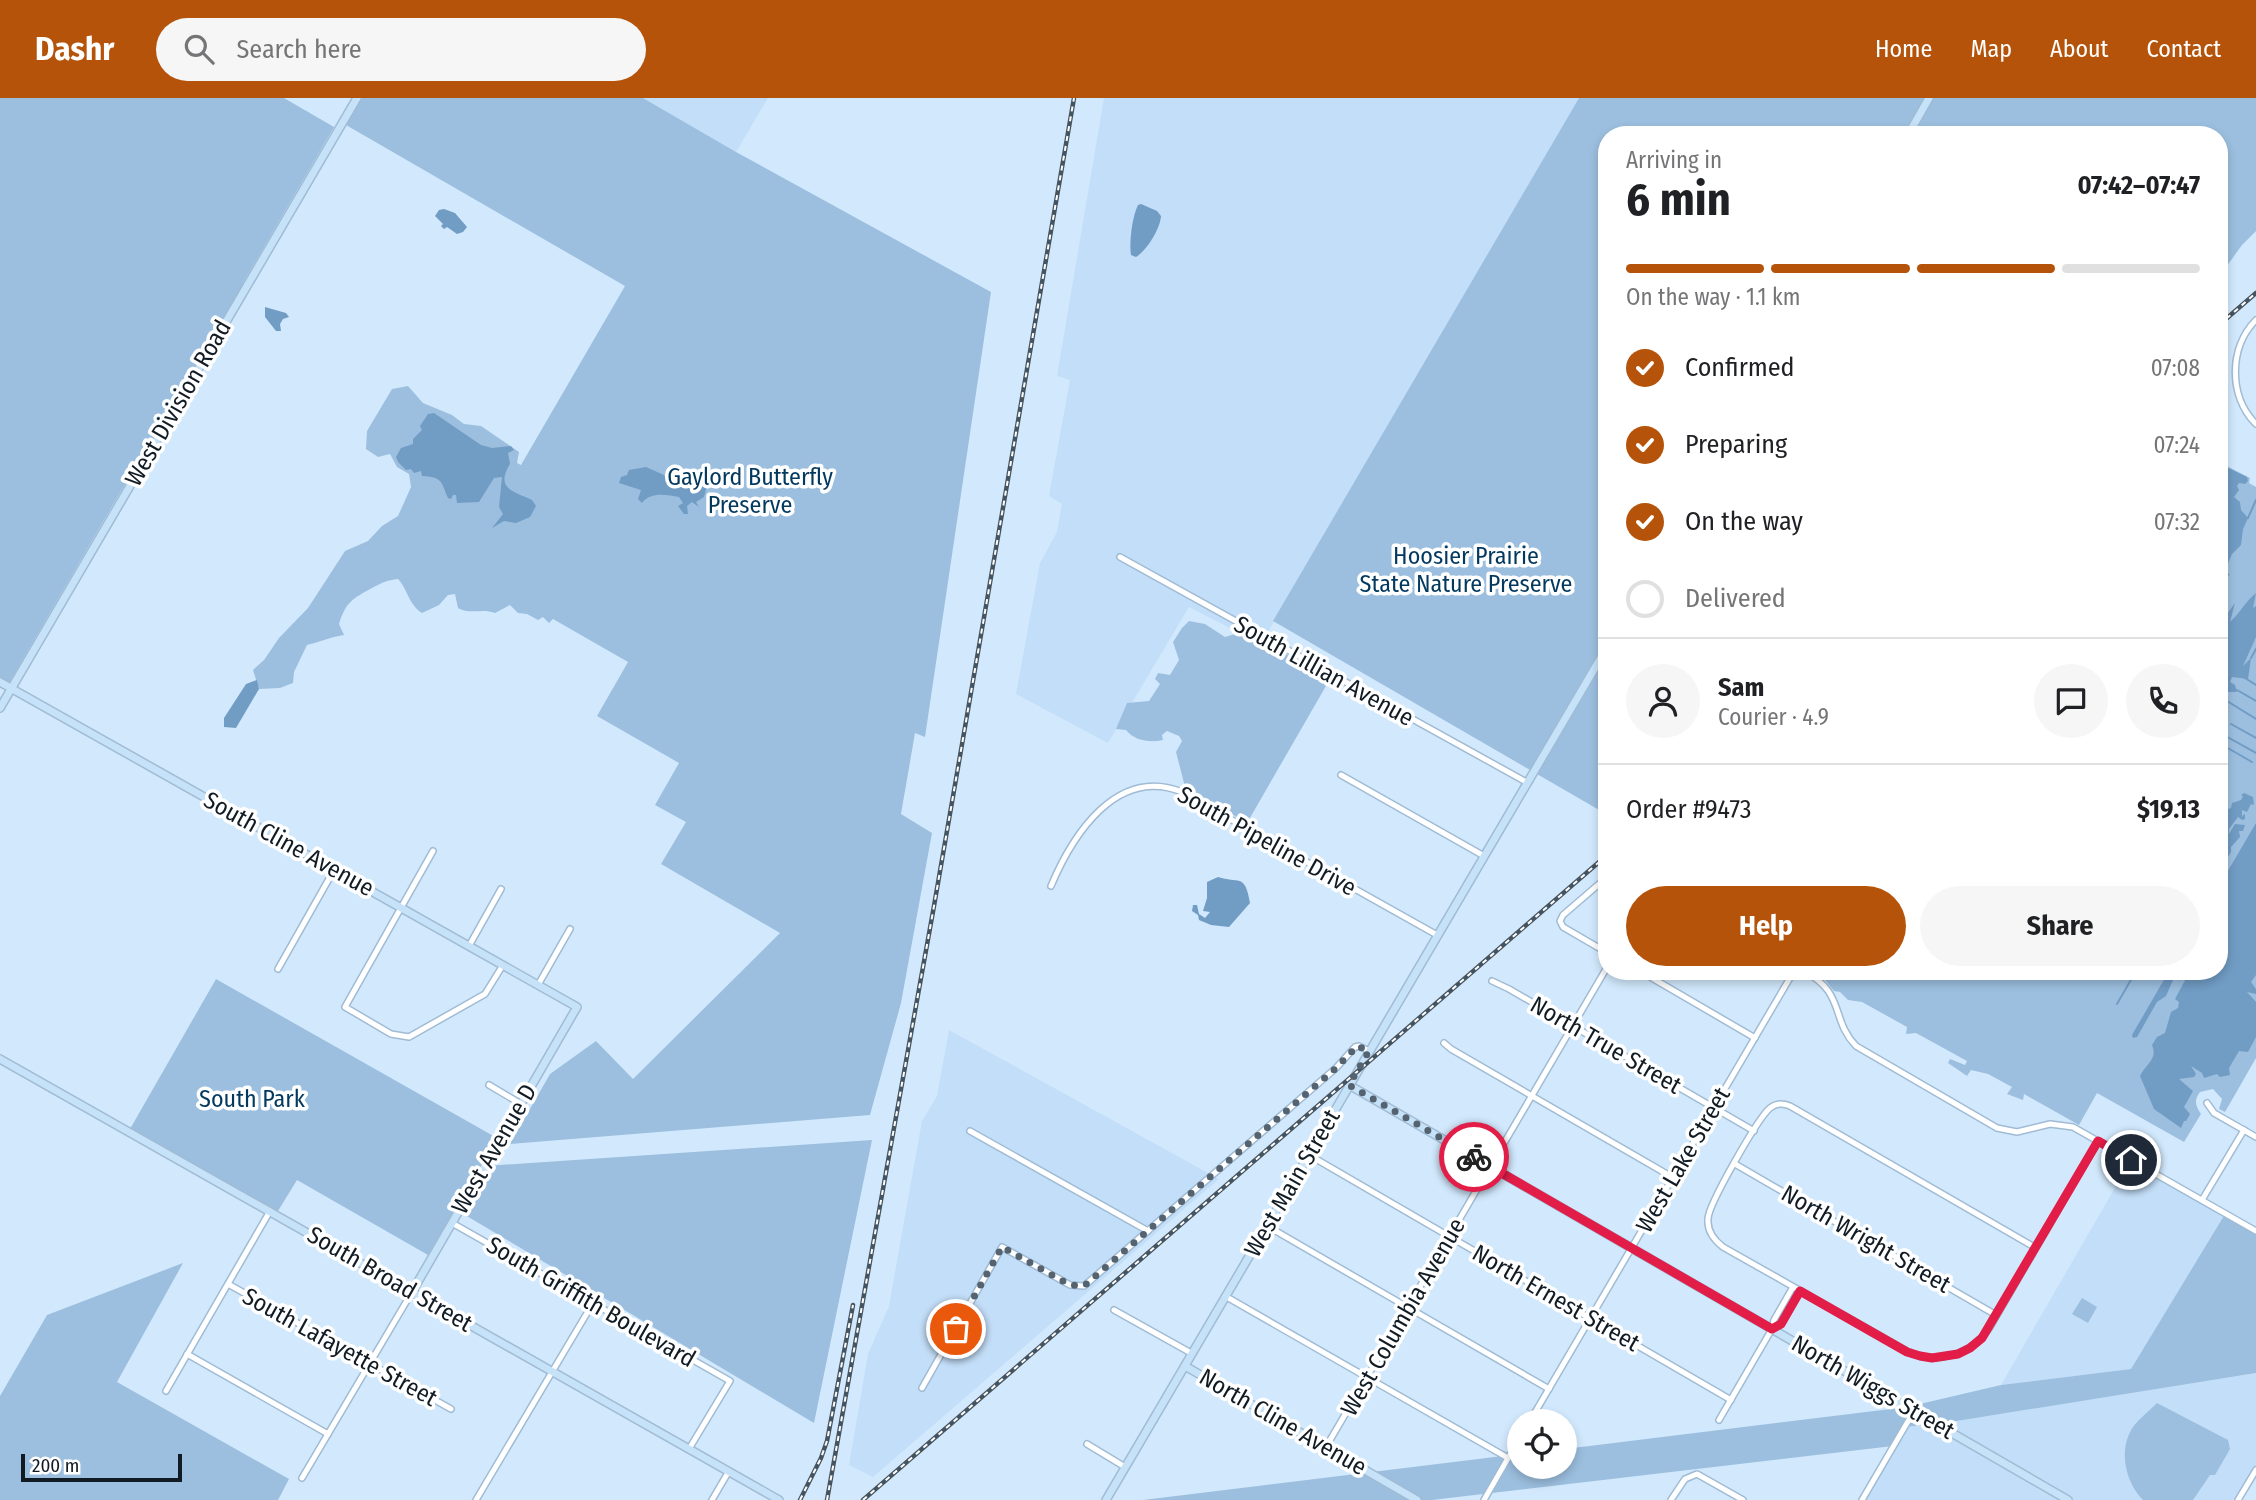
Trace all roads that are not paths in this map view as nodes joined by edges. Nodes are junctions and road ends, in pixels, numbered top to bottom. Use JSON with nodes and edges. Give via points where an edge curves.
{"nodes":[{"id":1,"x":357,"y":98,"type":"edge"},
{"id":2,"x":1929,"y":98,"type":"edge"},
{"id":3,"x":1913,"y":126,"type":"edge"},
{"id":4,"x":2256,"y":320,"type":"edge"},
{"id":5,"x":2256,"y":424,"type":"edge"},
{"id":6,"x":1120,"y":557,"type":"dead end"},
{"id":7,"x":1598,"y":663,"type":"edge"},
{"id":8,"x":0,"y":682,"type":"edge"},
{"id":9,"x":11,"y":688,"type":"junction"},
{"id":10,"x":0,"y":708,"type":"edge"},
{"id":11,"x":1341,"y":775,"type":"dead end"},
{"id":12,"x":1528,"y":783,"type":"junction"},
{"id":13,"x":433,"y":851,"type":"dead end"},
{"id":14,"x":1485,"y":856,"type":"junction"},
{"id":15,"x":334,"y":870,"type":"junction"},
{"id":16,"x":1598,"y":885,"type":"edge"},
{"id":17,"x":1051,"y":886,"type":"dead end"},
{"id":18,"x":501,"y":889,"type":"dead end"},
{"id":19,"x":401,"y":907,"type":"junction"},
{"id":20,"x":570,"y":929,"type":"dead end"},
{"id":21,"x":1437,"y":935,"type":"junction"},
{"id":22,"x":469,"y":946,"type":"junction"},
{"id":23,"x":1598,"y":947,"type":"edge"},
{"id":24,"x":503,"y":965,"type":"junction"},
{"id":25,"x":278,"y":969,"type":"dead end"},
{"id":26,"x":1600,"y":980,"type":"edge"},
{"id":27,"x":1655,"y":980,"type":"edge"},
{"id":28,"x":1789,"y":980,"type":"edge"},
{"id":29,"x":1818,"y":980,"type":"edge"},
{"id":30,"x":1492,"y":981,"type":"dead end"},
{"id":31,"x":538,"y":985,"type":"junction"},
{"id":32,"x":577,"y":1007,"type":"joint"},
{"id":33,"x":1573,"y":1026,"type":"junction"},
{"id":34,"x":1755,"y":1038,"type":"junction"},
{"id":35,"x":1444,"y":1043,"type":"dead end"},
{"id":36,"x":1369,"y":1051,"type":"junction"},
{"id":37,"x":0,"y":1059,"type":"edge"},
{"id":38,"x":489,"y":1085,"type":"dead end"},
{"id":39,"x":1349,"y":1085,"type":"junction"},
{"id":40,"x":1531,"y":1096,"type":"junction"},
{"id":41,"x":2207,"y":1103,"type":"dead end"},
{"id":42,"x":521,"y":1104,"type":"junction"},
{"id":43,"x":1714,"y":1107,"type":"junction"},
{"id":44,"x":2244,"y":1129,"type":"junction"},
{"id":45,"x":1754,"y":1130,"type":"junction"},
{"id":46,"x":970,"y":1131,"type":"dead end"},
{"id":47,"x":2256,"y":1137,"type":"edge"},
{"id":48,"x":2098,"y":1141,"type":"junction"},
{"id":49,"x":1308,"y":1155,"type":"junction"},
{"id":50,"x":1735,"y":1164,"type":"junction"},
{"id":51,"x":1490,"y":1167,"type":"junction"},
{"id":52,"x":1672,"y":1177,"type":"junction"},
{"id":53,"x":2202,"y":1200,"type":"junction"},
{"id":54,"x":270,"y":1211,"type":"junction"},
{"id":55,"x":452,"y":1223,"type":"junction"},
{"id":56,"x":1267,"y":1226,"type":"junction"},
{"id":57,"x":1148,"y":1231,"type":"junction"},
{"id":58,"x":2256,"y":1231,"type":"edge"},
{"id":59,"x":1449,"y":1237,"type":"junction"},
{"id":60,"x":1631,"y":1248,"type":"junction"},
{"id":61,"x":2036,"y":1248,"type":"junction"},
{"id":62,"x":228,"y":1284,"type":"junction"},
{"id":63,"x":1793,"y":1287,"type":"junction"},
{"id":64,"x":1800,"y":1291,"type":"junction"},
{"id":65,"x":412,"y":1292,"type":"junction"},
{"id":66,"x":1225,"y":1296,"type":"junction"},
{"id":67,"x":593,"y":1303,"type":"junction"},
{"id":68,"x":1408,"y":1307,"type":"junction"},
{"id":69,"x":1114,"y":1310,"type":"dead end"},
{"id":70,"x":1996,"y":1315,"type":"junction"},
{"id":71,"x":1590,"y":1318,"type":"junction"},
{"id":72,"x":1772,"y":1329,"type":"junction"},
{"id":73,"x":1191,"y":1353,"type":"junction"},
{"id":74,"x":187,"y":1354,"type":"junction"},
{"id":75,"x":370,"y":1363,"type":"junction"},
{"id":76,"x":1185,"y":1366,"type":"junction"},
{"id":77,"x":553,"y":1371,"type":"junction"},
{"id":78,"x":1367,"y":1377,"type":"junction"},
{"id":79,"x":922,"y":1388,"type":"dead end"},
{"id":80,"x":1549,"y":1389,"type":"junction"},
{"id":81,"x":166,"y":1391,"type":"dead end"},
{"id":82,"x":1731,"y":1399,"type":"junction"},
{"id":83,"x":451,"y":1409,"type":"dead end"},
{"id":84,"x":1537,"y":1409,"type":"edge"},
{"id":85,"x":1914,"y":1411,"type":"junction"},
{"id":86,"x":1720,"y":1420,"type":"dead end"},
{"id":87,"x":328,"y":1434,"type":"junction"},
{"id":88,"x":1087,"y":1444,"type":"dead end"},
{"id":89,"x":1326,"y":1447,"type":"junction"},
{"id":90,"x":689,"y":1449,"type":"junction"},
{"id":91,"x":1507,"y":1457,"type":"edge"},
{"id":92,"x":1507,"y":1460,"type":"edge"},
{"id":93,"x":1125,"y":1467,"type":"junction"},
{"id":94,"x":2256,"y":1470,"type":"edge"},
{"id":95,"x":729,"y":1471,"type":"junction"},
{"id":96,"x":302,"y":1478,"type":"dead end"},
{"id":97,"x":476,"y":1500,"type":"edge"},
{"id":98,"x":712,"y":1500,"type":"edge"},
{"id":99,"x":779,"y":1500,"type":"edge"},
{"id":100,"x":1106,"y":1500,"type":"edge"},
{"id":101,"x":1417,"y":1500,"type":"edge"},
{"id":102,"x":1484,"y":1500,"type":"edge"},
{"id":103,"x":1671,"y":1500,"type":"edge"},
{"id":104,"x":1743,"y":1500,"type":"edge"},
{"id":105,"x":1861,"y":1500,"type":"edge"},
{"id":106,"x":2068,"y":1500,"type":"edge"},
{"id":107,"x":2238,"y":1500,"type":"edge"}],
"edges":[{"from":1,"to":9,"type":"street","name":"West Division Road"},
{"from":2,"to":3,"type":"street"},
{"from":4,"to":5,"type":"street","via":[[2241,341],[2235,369],[2241,403]]},
{"from":6,"to":12,"type":"street","name":"South Lillian Avenue"},
{"from":7,"to":12,"type":"street","name":"West Main Street"},
{"from":8,"to":9,"type":"street","name":"South Cline Avenue"},
{"from":9,"to":10,"type":"street","name":"West Division Road"},
{"from":9,"to":15,"type":"street","name":"South Cline Avenue"},
{"from":11,"to":14,"type":"street"},
{"from":12,"to":14,"type":"street","name":"West Main Street"},
{"from":13,"to":19,"type":"street"},
{"from":14,"to":21,"type":"street","name":"West Main Street"},
{"from":15,"to":19,"type":"street","name":"South Cline Avenue"},
{"from":15,"to":25,"type":"street"},
{"from":16,"to":23,"type":"street","via":[[1560,922]]},
{"from":17,"to":21,"type":"street","name":"South Pipeline Drive","via":[[1071,847],[1100,810],[1132,789],[1162,786],[1182,792]]},
{"from":18,"to":22,"type":"street"},
{"from":19,"to":22,"type":"street","name":"South Cline Avenue"},
{"from":19,"to":24,"type":"street","via":[[345,1007],[391,1034],[408,1037],[485,994]]},
{"from":20,"to":31,"type":"street"},
{"from":21,"to":36,"type":"street","name":"West Main Street"},
{"from":22,"to":24,"type":"street","name":"South Cline Avenue"},
{"from":24,"to":31,"type":"street","name":"South Cline Avenue"},
{"from":26,"to":33,"type":"street","name":"West Columbia Avenue"},
{"from":27,"to":34,"type":"street"},
{"from":28,"to":34,"type":"street","name":"West Lake Street"},
{"from":29,"to":48,"type":"street","via":[[1829,990],[1846,1034],[1856,1046],[1991,1125],[2017,1132],[2065,1125]]},
{"from":30,"to":33,"type":"street","name":"North True Street"},
{"from":31,"to":32,"type":"street","name":"South Cline Avenue"},
{"from":32,"to":42,"type":"street","name":"West Avenue D"},
{"from":33,"to":40,"type":"street","name":"West Columbia Avenue"},
{"from":33,"to":43,"type":"street","name":"North True Street"},
{"from":34,"to":43,"type":"street","name":"West Lake Street"},
{"from":35,"to":40,"type":"street"},
{"from":36,"to":39,"type":"street","name":"West Main Street"},
{"from":36,"to":57,"type":"street","via":[[1355,1047]]},
{"from":37,"to":54,"type":"street","name":"South Broad Street"},
{"from":38,"to":42,"type":"street"},
{"from":39,"to":49,"type":"street","name":"West Main Street"},
{"from":39,"to":51,"type":"street","name":"North Wiggs Street"},
{"from":40,"to":51,"type":"street","name":"West Columbia Avenue"},
{"from":40,"to":52,"type":"street"},
{"from":41,"to":44,"type":"street","via":[[2214,1113]]},
{"from":42,"to":55,"type":"street","name":"West Avenue D"},
{"from":43,"to":45,"type":"street","name":"North True Street"},
{"from":43,"to":52,"type":"street","name":"West Lake Street"},
{"from":44,"to":47,"type":"street"},
{"from":44,"to":53,"type":"street"},
{"from":45,"to":50,"type":"street"},
{"from":45,"to":61,"type":"street","via":[[1768,1110],[1779,1104],[1790,1106]]},
{"from":46,"to":57,"type":"street"},
{"from":48,"to":53,"type":"street"},
{"from":48,"to":61,"type":"street"},
{"from":49,"to":56,"type":"street","name":"West Main Street"},
{"from":49,"to":59,"type":"street","name":"North Ernest Street"},
{"from":50,"to":63,"type":"street","via":[[1710,1208],[1710,1231],[1723,1247]]},
{"from":50,"to":70,"type":"street","name":"North Wright Street"},
{"from":51,"to":59,"type":"street","name":"West Columbia Avenue"},
{"from":51,"to":60,"type":"street","name":"North Wiggs Street"},
{"from":52,"to":60,"type":"street","name":"West Lake Street"},
{"from":53,"to":58,"type":"street"},
{"from":54,"to":62,"type":"street"},
{"from":54,"to":65,"type":"street","name":"South Broad Street"},
{"from":55,"to":65,"type":"street","name":"West Avenue D"},
{"from":55,"to":67,"type":"street","name":"South Griffith Boulevard"},
{"from":56,"to":66,"type":"street","name":"West Main Street"},
{"from":56,"to":68,"type":"street"},
{"from":57,"to":79,"type":"street","via":[[1077,1287],[1002,1247]]},
{"from":59,"to":68,"type":"street","name":"West Columbia Avenue"},
{"from":59,"to":71,"type":"street","name":"North Ernest Street"},
{"from":60,"to":71,"type":"street","name":"West Lake Street"},
{"from":60,"to":72,"type":"street","name":"North Wiggs Street"},
{"from":61,"to":70,"type":"street"},
{"from":62,"to":74,"type":"street"},
{"from":62,"to":75,"type":"street","name":"South Lafayette Street"},
{"from":63,"to":64,"type":"street"},
{"from":63,"to":72,"type":"street"},
{"from":64,"to":70,"type":"street","via":[[1907,1352],[1928,1358],[1970,1348]]},
{"from":64,"to":72,"type":"street","via":[[1781,1324]]},
{"from":65,"to":75,"type":"street"},
{"from":65,"to":77,"type":"street","name":"South Broad Street"},
{"from":66,"to":73,"type":"street","name":"West Main Street"},
{"from":66,"to":78,"type":"street"},
{"from":67,"to":77,"type":"street"},
{"from":67,"to":90,"type":"street","name":"South Griffith Boulevard","via":[[730,1381]]},
{"from":68,"to":78,"type":"street","name":"West Columbia Avenue"},
{"from":68,"to":80,"type":"street"},
{"from":69,"to":73,"type":"street"},
{"from":71,"to":80,"type":"street","name":"West Lake Street"},
{"from":71,"to":82,"type":"street","name":"North Ernest Street"},
{"from":72,"to":82,"type":"street"},
{"from":72,"to":85,"type":"street","name":"North Wiggs Street"},
{"from":73,"to":76,"type":"street","name":"West Main Street"},
{"from":74,"to":81,"type":"street"},
{"from":74,"to":87,"type":"street"},
{"from":75,"to":83,"type":"street","name":"South Lafayette Street"},
{"from":75,"to":87,"type":"street"},
{"from":76,"to":89,"type":"street","name":"North Cline Avenue"},
{"from":76,"to":93,"type":"street","name":"West Main Street"},
{"from":77,"to":90,"type":"street","name":"South Broad Street"},
{"from":77,"to":97,"type":"street"},
{"from":78,"to":89,"type":"street","name":"West Columbia Avenue"},
{"from":78,"to":91,"type":"street"},
{"from":80,"to":84,"type":"street","name":"West Lake Street"},
{"from":82,"to":86,"type":"street"},
{"from":85,"to":105,"type":"street"},
{"from":85,"to":106,"type":"street","name":"North Wiggs Street"},
{"from":87,"to":96,"type":"street"},
{"from":88,"to":93,"type":"street"},
{"from":89,"to":101,"type":"street","name":"North Cline Avenue"},
{"from":90,"to":95,"type":"street","name":"South Broad Street"},
{"from":92,"to":102,"type":"street"},
{"from":93,"to":100,"type":"street","name":"West Main Street"},
{"from":94,"to":107,"type":"street"},
{"from":95,"to":98,"type":"street"},
{"from":95,"to":99,"type":"street","name":"South Broad Street"},
{"from":103,"to":104,"type":"street","via":[[1692,1474]]}]}
